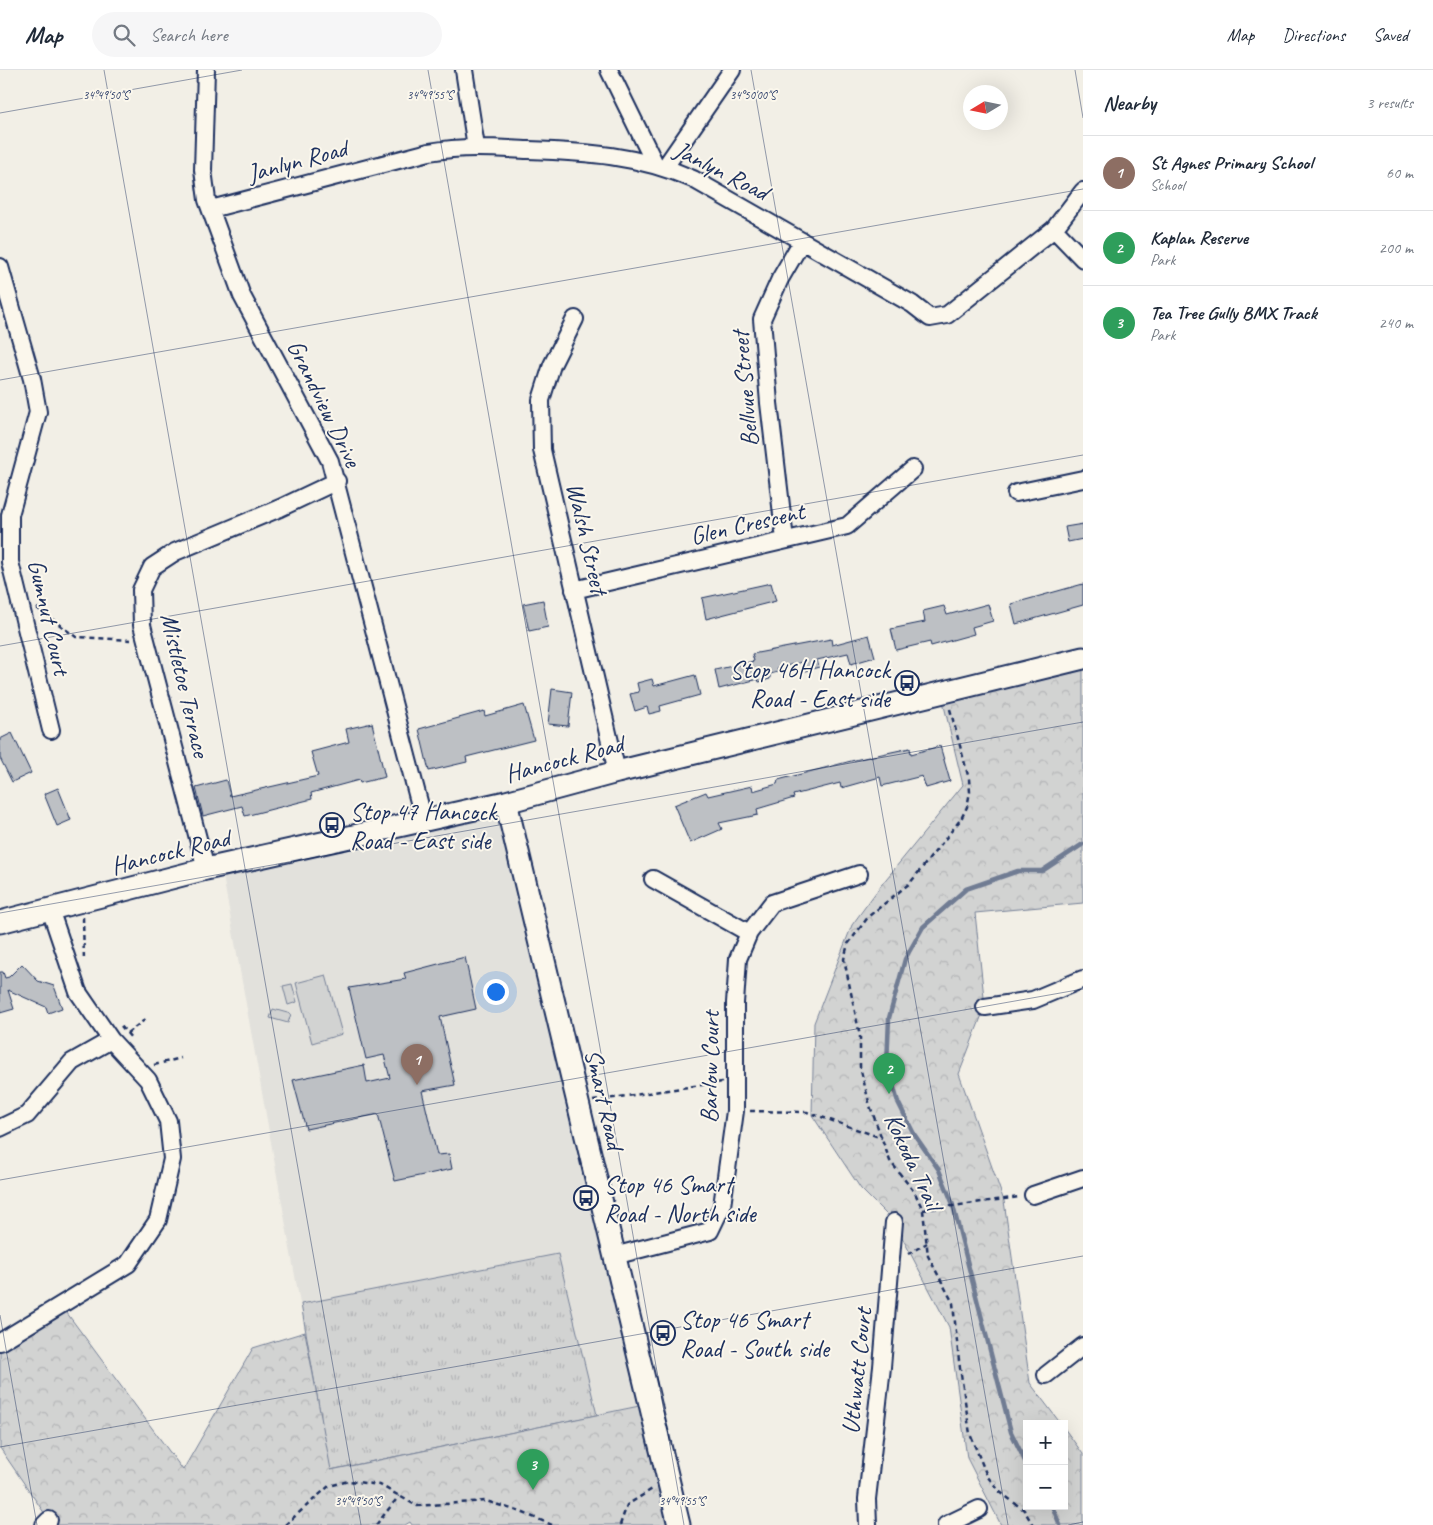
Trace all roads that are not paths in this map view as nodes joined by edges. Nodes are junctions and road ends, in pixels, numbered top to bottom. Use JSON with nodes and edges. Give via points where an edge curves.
{"nodes":[{"id":1,"x":206,"y":70,"type":"edge"},
{"id":2,"x":464,"y":70,"type":"edge"},
{"id":3,"x":609,"y":70,"type":"edge"},
{"id":4,"x":732,"y":70,"type":"edge"},
{"id":5,"x":476,"y":147,"type":"junction"},
{"id":6,"x":660,"y":165,"type":"junction"},
{"id":7,"x":1083,"y":191,"type":"edge"},
{"id":8,"x":211,"y":209,"type":"junction"},
{"id":9,"x":1054,"y":229,"type":"junction"},
{"id":10,"x":802,"y":242,"type":"junction"},
{"id":11,"x":1083,"y":260,"type":"edge"},
{"id":12,"x":0,"y":267,"type":"edge"},
{"id":13,"x":575,"y":319,"type":"dead end"},
{"id":14,"x":913,"y":469,"type":"dead end"},
{"id":15,"x":1083,"y":478,"type":"edge"},
{"id":16,"x":336,"y":481,"type":"junction"},
{"id":17,"x":1016,"y":493,"type":"dead end"},
{"id":18,"x":5,"y":516,"type":"edge"},
{"id":19,"x":785,"y":540,"type":"junction"},
{"id":20,"x":574,"y":590,"type":"junction"},
{"id":21,"x":1083,"y":658,"type":"edge"},
{"id":22,"x":51,"y":730,"type":"dead end"},
{"id":23,"x":617,"y":772,"type":"junction"},
{"id":24,"x":506,"y":802,"type":"junction"},
{"id":25,"x":424,"y":821,"type":"junction"},
{"id":26,"x":206,"y":869,"type":"junction"},
{"id":27,"x":859,"y":874,"type":"dead end"},
{"id":28,"x":653,"y":879,"type":"dead end"},
{"id":29,"x":50,"y":909,"type":"junction"},
{"id":30,"x":0,"y":922,"type":"edge"},
{"id":31,"x":749,"y":933,"type":"junction"},
{"id":32,"x":1083,"y":979,"type":"edge"},
{"id":33,"x":985,"y":1007,"type":"dead end"},
{"id":34,"x":111,"y":1040,"type":"junction"},
{"id":35,"x":0,"y":1128,"type":"edge"},
{"id":36,"x":1083,"y":1178,"type":"edge"},
{"id":37,"x":1032,"y":1196,"type":"road end"},
{"id":38,"x":894,"y":1222,"type":"dead end"},
{"id":39,"x":614,"y":1256,"type":"junction"},
{"id":40,"x":0,"y":1342,"type":"edge"},
{"id":41,"x":1083,"y":1346,"type":"edge"},
{"id":42,"x":1046,"y":1375,"type":"dead end"},
{"id":43,"x":979,"y":1510,"type":"dead end"},
{"id":44,"x":679,"y":1525,"type":"edge"},
{"id":45,"x":868,"y":1525,"type":"edge"},
{"id":46,"x":946,"y":1525,"type":"edge"}],
"edges":[{"from":1,"to":8,"type":"street","name":"Grandview Drive","via":[[203,170]]},
{"from":2,"to":5,"type":"street"},
{"from":3,"to":6,"type":"street"},
{"from":4,"to":6,"type":"street"},
{"from":5,"to":6,"type":"street","name":"Janlyn Road","via":[[589,152]]},
{"from":5,"to":8,"type":"street","name":"Janlyn Road","via":[[429,152]]},
{"from":6,"to":10,"type":"street","name":"Janlyn Road","via":[[693,179]]},
{"from":7,"to":9,"type":"street","name":"Janlyn Road"},
{"from":8,"to":16,"type":"street","name":"Grandview Drive","via":[[242,296],[316,431]]},
{"from":9,"to":10,"type":"street","name":"Janlyn Road","via":[[947,315],[930,318],[912,304]]},
{"from":9,"to":11,"type":"street"},
{"from":10,"to":19,"type":"street","name":"Bellvue Street","via":[[780,278],[762,319]]},
{"from":12,"to":18,"type":"street","name":"Gumnut Court","via":[[32,379],[38,412]]},
{"from":13,"to":20,"type":"street","name":"Walsh Street","via":[[552,365],[541,400],[542,450]]},
{"from":14,"to":19,"type":"street","name":"Glen Crescent","via":[[847,526]]},
{"from":15,"to":17,"type":"street"},
{"from":16,"to":25,"type":"street","name":"Grandview Drive"},
{"from":16,"to":26,"type":"street","name":"Mistletoe Terrace","via":[[175,552],[152,567],[141,590],[142,625]]},
{"from":18,"to":22,"type":"street","name":"Gumnut Court","via":[[10,562]]},
{"from":19,"to":20,"type":"street","name":"Glen Crescent"},
{"from":20,"to":23,"type":"street","name":"Walsh Street"},
{"from":21,"to":23,"type":"main road","name":"Hancock Road"},
{"from":23,"to":24,"type":"main road","name":"Hancock Road"},
{"from":24,"to":25,"type":"main road","name":"Hancock Road"},
{"from":24,"to":39,"type":"main road","name":"Smart Road"},
{"from":25,"to":26,"type":"main road","name":"Hancock Road"},
{"from":26,"to":29,"type":"main road","name":"Hancock Road"},
{"from":27,"to":31,"type":"street","name":"Barlow Court","via":[[772,903]]},
{"from":28,"to":31,"type":"street"},
{"from":29,"to":30,"type":"main road","name":"Hancock Road"},
{"from":29,"to":34,"type":"street","via":[[78,992]]},
{"from":31,"to":39,"type":"street","name":"Barlow Court","via":[[738,959],[736,1110],[722,1206],[710,1230]]},
{"from":32,"to":33,"type":"street","via":[[1033,1000]]},
{"from":34,"to":35,"type":"street","via":[[72,1062],[27,1115]]},
{"from":34,"to":40,"type":"street","via":[[148,1080],[168,1121],[172,1159],[158,1220],[128,1264]]},
{"from":36,"to":37,"type":"street"},
{"from":38,"to":45,"type":"street","name":"Uthwatt Court","via":[[867,1499]]},
{"from":39,"to":44,"type":"main road","name":"Smart Road"},
{"from":41,"to":42,"type":"street"},
{"from":43,"to":46,"type":"street"}]}
